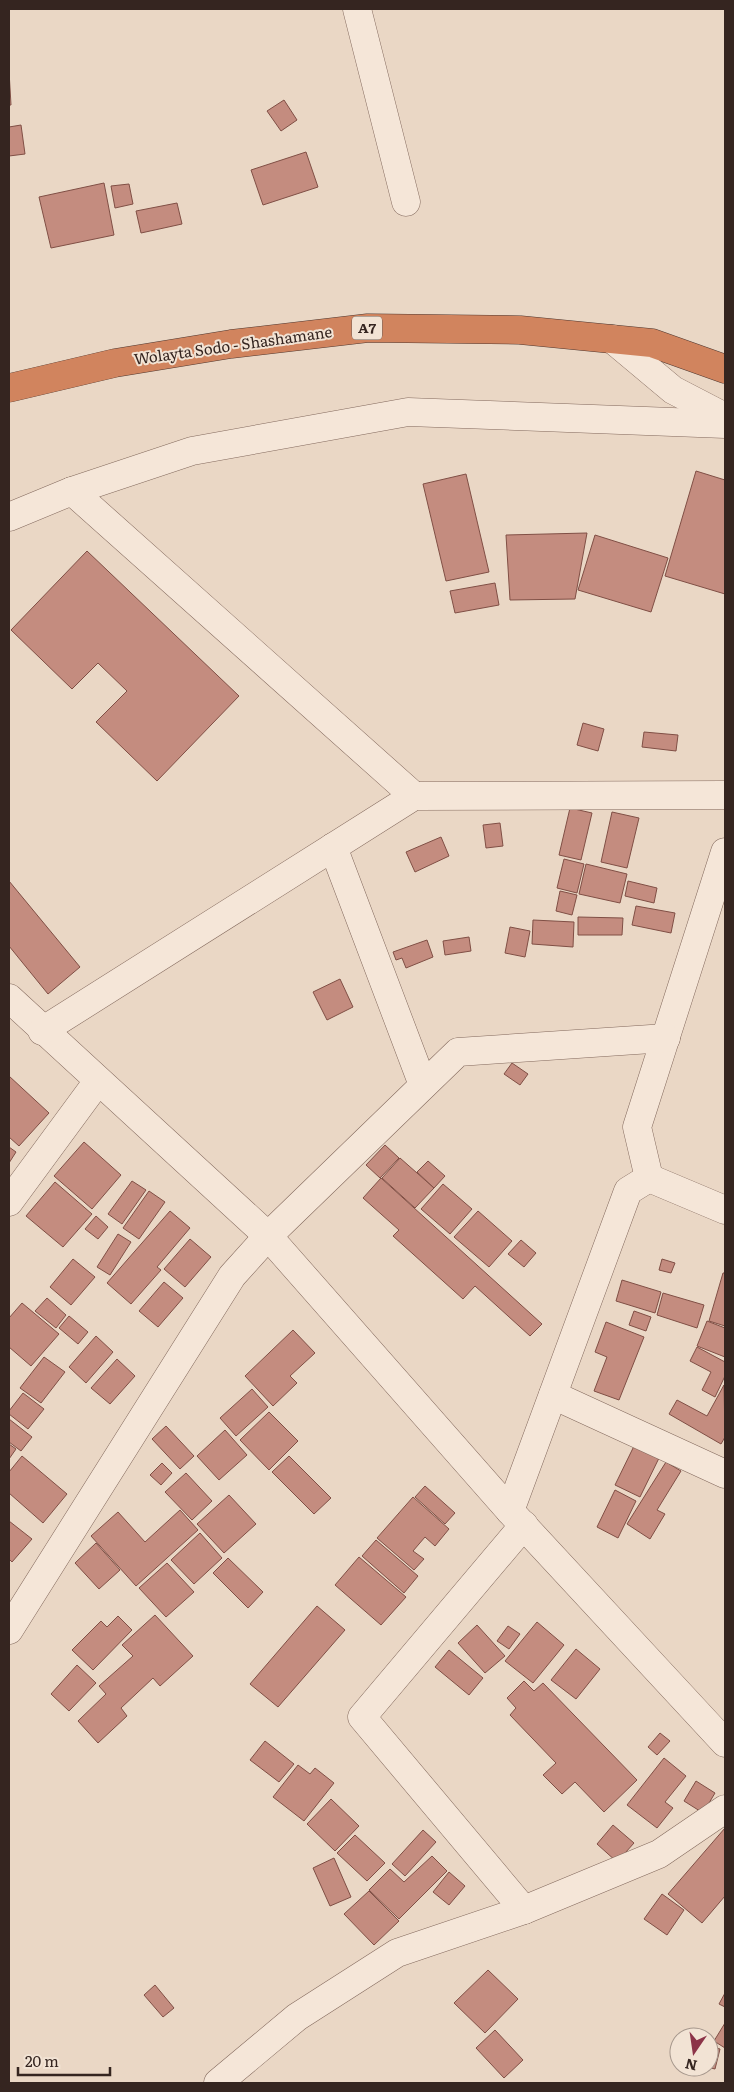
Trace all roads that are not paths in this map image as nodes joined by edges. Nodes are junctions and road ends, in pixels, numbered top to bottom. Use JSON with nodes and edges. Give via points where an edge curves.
{"nodes":[{"id":1,"x":357,"y":9,"type":"edge"},
{"id":2,"x":406,"y":202,"type":"dead end"},
{"id":3,"x":612,"y":339,"type":"junction"},
{"id":4,"x":725,"y":369,"type":"edge"},
{"id":5,"x":9,"y":388,"type":"edge"},
{"id":6,"x":725,"y":417,"type":"edge"},
{"id":7,"x":725,"y":424,"type":"edge"},
{"id":8,"x":72,"y":491,"type":"junction"},
{"id":9,"x":9,"y":518,"type":"edge"},
{"id":10,"x":725,"y":795,"type":"edge"},
{"id":11,"x":414,"y":796,"type":"junction"},
{"id":12,"x":333,"y":846,"type":"junction"},
{"id":13,"x":725,"y":852,"type":"edge"},
{"id":14,"x":9,"y":998,"type":"edge"},
{"id":15,"x":42,"y":1031,"type":"junction"},
{"id":16,"x":666,"y":1038,"type":"junction"},
{"id":17,"x":98,"y":1081,"type":"junction"},
{"id":18,"x":423,"y":1085,"type":"junction"},
{"id":19,"x":649,"y":1178,"type":"junction"},
{"id":20,"x":9,"y":1202,"type":"edge"},
{"id":21,"x":725,"y":1210,"type":"edge"},
{"id":22,"x":268,"y":1236,"type":"junction"},
{"id":23,"x":553,"y":1395,"type":"junction"},
{"id":24,"x":725,"y":1474,"type":"edge"},
{"id":25,"x":517,"y":1518,"type":"junction"},
{"id":26,"x":9,"y":1630,"type":"edge"},
{"id":27,"x":725,"y":1743,"type":"edge"},
{"id":28,"x":725,"y":1809,"type":"edge"},
{"id":29,"x":524,"y":1910,"type":"junction"},
{"id":30,"x":218,"y":2083,"type":"edge"}],
"edges":[{"from":1,"to":2,"type":"street"},
{"from":3,"to":4,"type":"highway","name":"Wolayta Sodo - Shashamane","number":"A7","via":[[652,343]]},
{"from":3,"to":5,"type":"highway","name":"Wolayta Sodo - Shashamane","number":"A7","via":[[520,330],[368,328],[231,344],[115,363]]},
{"from":3,"to":6,"type":"street","via":[[674,390]]},
{"from":7,"to":8,"type":"street","via":[[408,412],[192,451]]},
{"from":8,"to":9,"type":"street"},
{"from":8,"to":11,"type":"street"},
{"from":10,"to":11,"type":"street"},
{"from":11,"to":12,"type":"street"},
{"from":12,"to":15,"type":"street"},
{"from":12,"to":18,"type":"street"},
{"from":13,"to":16,"type":"street"},
{"from":14,"to":15,"type":"street"},
{"from":15,"to":17,"type":"street"},
{"from":16,"to":18,"type":"street","via":[[458,1052]]},
{"from":16,"to":19,"type":"street","via":[[637,1127]]},
{"from":17,"to":20,"type":"street"},
{"from":17,"to":22,"type":"street"},
{"from":18,"to":22,"type":"street"},
{"from":19,"to":21,"type":"street"},
{"from":19,"to":23,"type":"street","via":[[628,1191]]},
{"from":22,"to":25,"type":"street"},
{"from":22,"to":26,"type":"street","via":[[232,1276]]},
{"from":23,"to":24,"type":"street"},
{"from":23,"to":25,"type":"street"},
{"from":25,"to":27,"type":"street"},
{"from":25,"to":29,"type":"street","via":[[362,1717]]},
{"from":28,"to":29,"type":"street","via":[[659,1854]]},
{"from":29,"to":30,"type":"street","via":[[397,1953],[297,2017]]}]}
